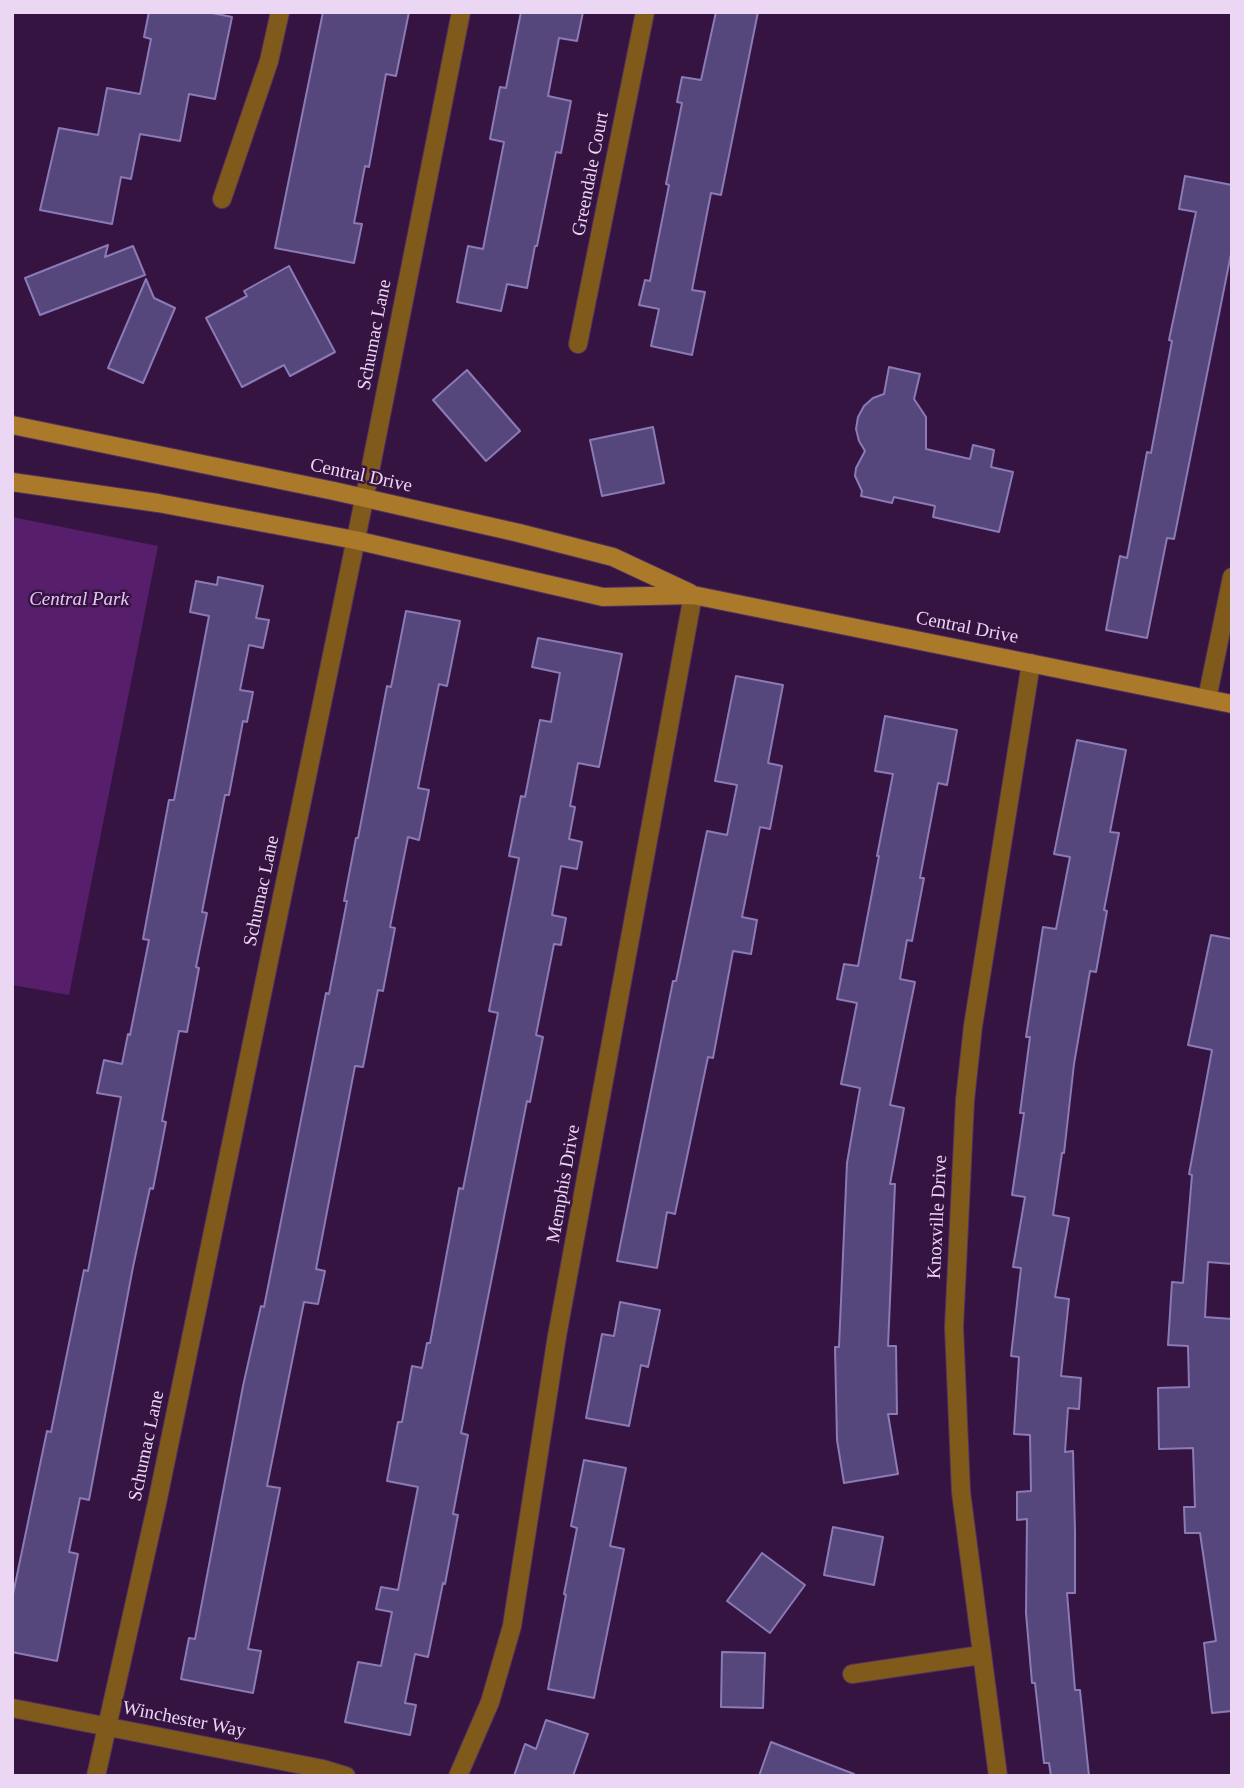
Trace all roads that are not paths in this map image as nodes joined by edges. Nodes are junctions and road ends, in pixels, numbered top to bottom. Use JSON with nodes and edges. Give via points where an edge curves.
{"nodes":[{"id":1,"x":280,"y":12,"type":"edge"},
{"id":2,"x":461,"y":12,"type":"edge"},
{"id":3,"x":645,"y":12,"type":"edge"},
{"id":4,"x":222,"y":199,"type":"dead end"},
{"id":5,"x":578,"y":344,"type":"dead end"},
{"id":6,"x":12,"y":425,"type":"edge"},
{"id":7,"x":12,"y":482,"type":"edge"},
{"id":8,"x":364,"y":498,"type":"junction"},
{"id":9,"x":355,"y":540,"type":"junction"},
{"id":10,"x":1232,"y":577,"type":"edge"},
{"id":11,"x":693,"y":595,"type":"junction"},
{"id":12,"x":1031,"y":663,"type":"junction"},
{"id":13,"x":1207,"y":699,"type":"junction"},
{"id":14,"x":1232,"y":704,"type":"edge"},
{"id":15,"x":981,"y":1655,"type":"junction"},
{"id":16,"x":852,"y":1674,"type":"dead end"},
{"id":17,"x":12,"y":1708,"type":"edge"},
{"id":18,"x":108,"y":1727,"type":"junction"},
{"id":19,"x":96,"y":1776,"type":"edge"},
{"id":20,"x":346,"y":1776,"type":"edge"},
{"id":21,"x":458,"y":1776,"type":"edge"},
{"id":22,"x":998,"y":1776,"type":"edge"}],
"edges":[{"from":1,"to":4,"type":"street","via":[[269,61]]},
{"from":2,"to":8,"type":"street","name":"Schumac Lane"},
{"from":3,"to":5,"type":"street","name":"Greendale Court"},
{"from":6,"to":8,"type":"main road","name":"Central Drive"},
{"from":7,"to":9,"type":"main road","name":"Central Drive","via":[[158,503]]},
{"from":8,"to":9,"type":"street","name":"Schumac Lane"},
{"from":8,"to":11,"type":"main road","name":"Central Drive","via":[[613,557]]},
{"from":9,"to":11,"type":"main road","name":"Central Drive","via":[[603,597]]},
{"from":9,"to":18,"type":"street","name":"Schumac Lane"},
{"from":10,"to":13,"type":"street"},
{"from":11,"to":12,"type":"main road","name":"Central Drive"},
{"from":11,"to":21,"type":"street","name":"Memphis Drive","via":[[557,1336],[512,1626],[490,1702]]},
{"from":12,"to":13,"type":"main road","name":"Central Drive"},
{"from":12,"to":15,"type":"street","name":"Knoxville Drive","via":[[972,1026],[963,1127],[954,1327],[961,1492]]},
{"from":13,"to":14,"type":"main road","name":"Central Drive"},
{"from":15,"to":16,"type":"street"},
{"from":15,"to":22,"type":"street","name":"Knoxville Drive"},
{"from":17,"to":18,"type":"street","name":"Winchester Way"},
{"from":18,"to":19,"type":"street","name":"Schumac Lane"},
{"from":18,"to":20,"type":"street","name":"Winchester Way"}]}
